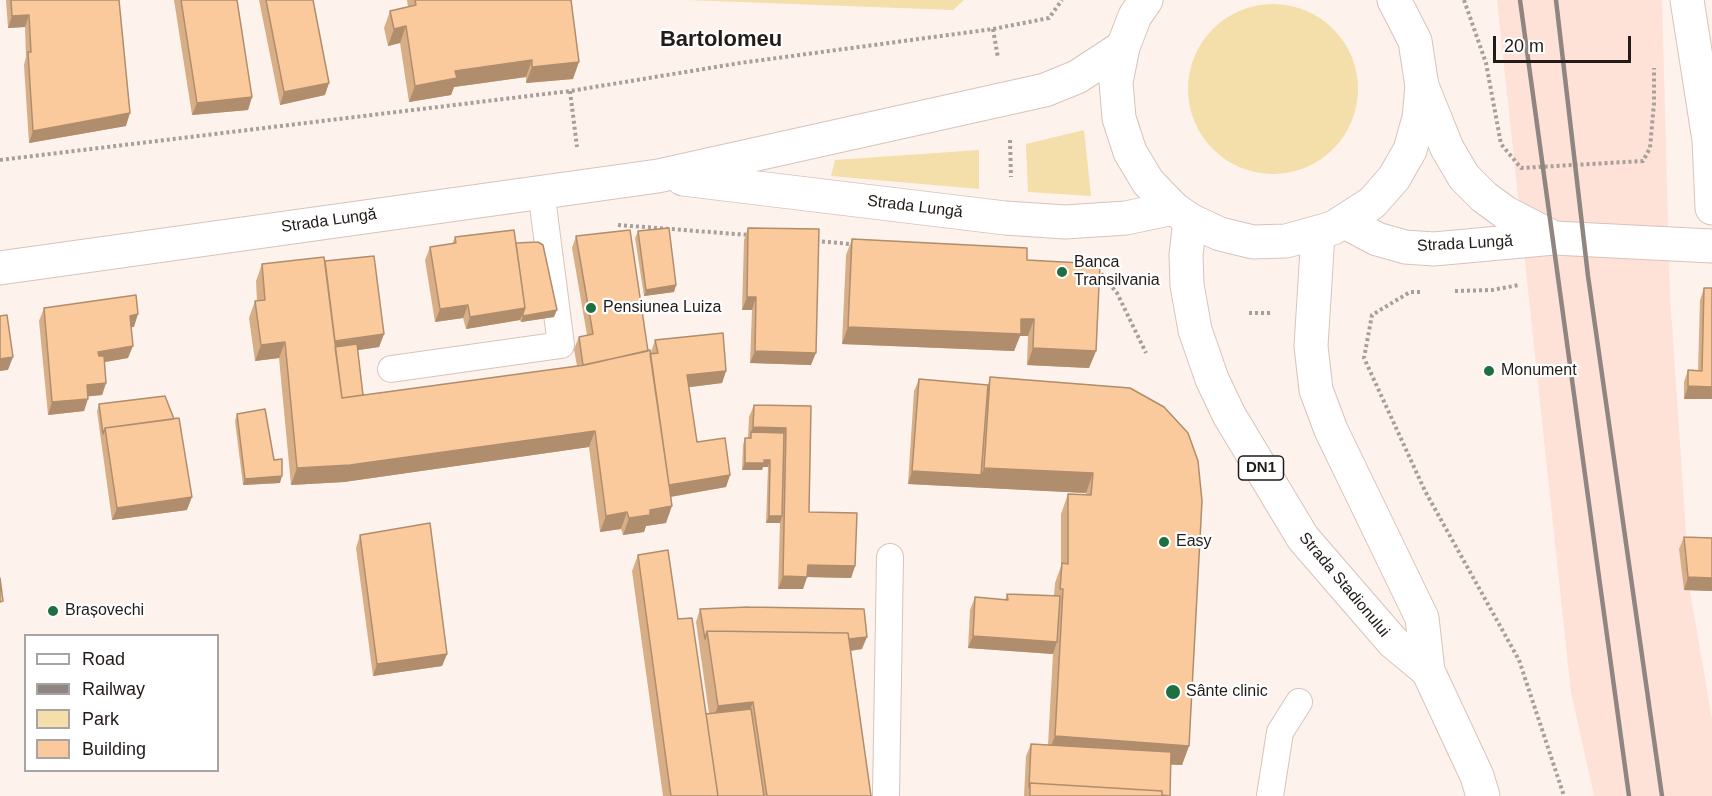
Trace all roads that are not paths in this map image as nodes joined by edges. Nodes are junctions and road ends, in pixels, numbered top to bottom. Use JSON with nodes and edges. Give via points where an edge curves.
{"nodes":[{"id":1,"x":1394,"y":0,"type":"edge"},
{"id":2,"x":1687,"y":0,"type":"edge"},
{"id":3,"x":1139,"y":5,"type":"edge"},
{"id":4,"x":1123,"y":47,"type":"junction"},
{"id":5,"x":1422,"y":86,"type":"junction"},
{"id":6,"x":658,"y":176,"type":"junction"},
{"id":7,"x":541,"y":190,"type":"junction"},
{"id":8,"x":1712,"y":208,"type":"edge"},
{"id":9,"x":1181,"y":214,"type":"junction"},
{"id":10,"x":1332,"y":228,"type":"junction"},
{"id":11,"x":1554,"y":238,"type":"junction"},
{"id":12,"x":1712,"y":246,"type":"edge"},
{"id":13,"x":0,"y":268,"type":"edge"},
{"id":14,"x":391,"y":369,"type":"dead end"},
{"id":15,"x":890,"y":557,"type":"dead end"},
{"id":16,"x":1428,"y":671,"type":"junction"},
{"id":17,"x":1299,"y":702,"type":"dead end"},
{"id":18,"x":886,"y":796,"type":"edge"},
{"id":19,"x":1270,"y":796,"type":"edge"},
{"id":20,"x":1483,"y":796,"type":"edge"}],
"edges":[{"from":1,"to":5,"type":"main road","via":[[1415,41]]},
{"from":2,"to":8,"type":"main road","via":[[1708,140]]},
{"from":3,"to":4,"type":"main road"},
{"from":4,"to":6,"type":"main road","name":"Strada Lungă","via":[[1077,77],[1045,90]]},
{"from":4,"to":9,"type":"main road","via":[[1116,82],[1119,118],[1130,152],[1148,182]]},
{"from":5,"to":10,"type":"main road","via":[[1419,118],[1410,150],[1399,168],[1372,202]]},
{"from":5,"to":11,"type":"main road","name":"Strada Lungă","via":[[1447,148],[1464,177],[1506,213]]},
{"from":6,"to":7,"type":"main road","name":"Strada Lungă"},
{"from":6,"to":9,"type":"main road","name":"Strada Lungă","via":[[1005,218],[1065,222]]},
{"from":7,"to":13,"type":"main road","name":"Strada Lungă"},
{"from":7,"to":14,"type":"lane","via":[[561,345]]},
{"from":9,"to":10,"type":"main road","via":[[1220,234],[1253,242],[1286,241]]},
{"from":9,"to":16,"type":"main road","name":"Strada Stadionului","number":"DN1","via":[[1195,330],[1229,415],[1303,538],[1393,642]]},
{"from":10,"to":11,"type":"main road","name":"Strada Lungă","via":[[1405,247],[1434,249]]},
{"from":10,"to":16,"type":"main road","name":"Strada Stadionului","number":"DN1","via":[[1311,346],[1316,390],[1330,430],[1422,618]]},
{"from":11,"to":12,"type":"main road","name":"Strada Lungă"},
{"from":15,"to":18,"type":"lane"},
{"from":16,"to":20,"type":"main road","name":"Strada Stadionului","number":"DN1"},
{"from":17,"to":19,"type":"lane","via":[[1280,732]]}]}
